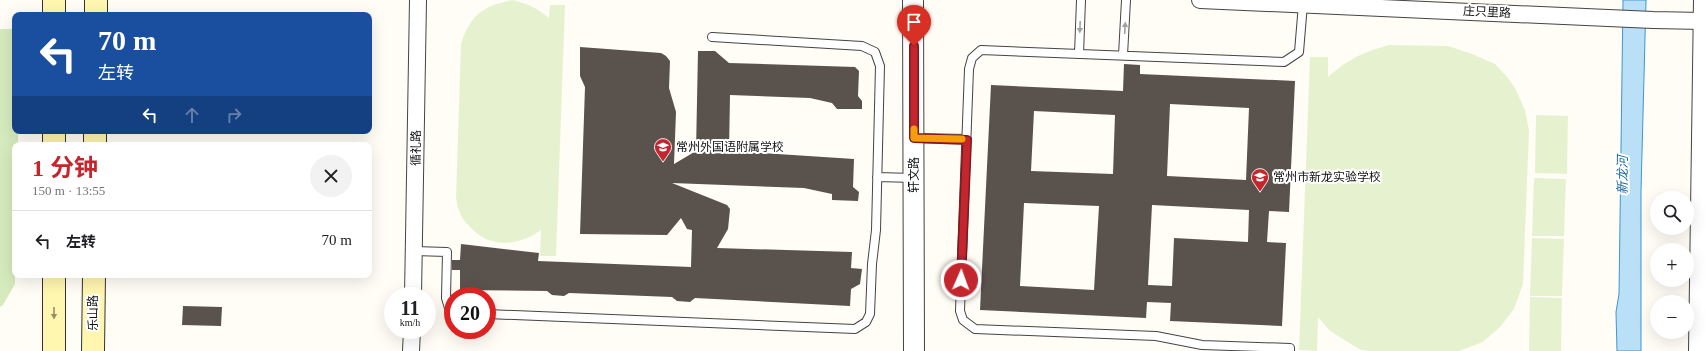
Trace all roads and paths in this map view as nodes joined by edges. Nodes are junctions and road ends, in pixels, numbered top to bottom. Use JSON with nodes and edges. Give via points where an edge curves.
{"nodes":[{"id":1,"x":54,"y":0,"type":"edge"},
{"id":2,"x":96,"y":0,"type":"edge"},
{"id":3,"x":418,"y":0,"type":"edge"},
{"id":4,"x":913,"y":0,"type":"edge"},
{"id":5,"x":1081,"y":0,"type":"edge"},
{"id":6,"x":1126,"y":0,"type":"edge"},
{"id":7,"x":1200,"y":0,"type":"edge"},
{"id":8,"x":1704,"y":0,"type":"edge"},
{"id":9,"x":1303,"y":4,"type":"junction"},
{"id":10,"x":54,"y":12,"type":"edge"},
{"id":11,"x":96,"y":12,"type":"edge"},
{"id":12,"x":1703,"y":21,"type":"junction"},
{"id":13,"x":712,"y":37,"type":"dead end"},
{"id":14,"x":1079,"y":54,"type":"junction"},
{"id":15,"x":1123,"y":55,"type":"junction"},
{"id":16,"x":914,"y":138,"type":"junction"},
{"id":17,"x":967,"y":140,"type":"junction"},
{"id":18,"x":877,"y":177,"type":"junction"},
{"id":19,"x":914,"y":178,"type":"junction"},
{"id":20,"x":414,"y":251,"type":"junction"},
{"id":21,"x":54,"y":278,"type":"edge"},
{"id":22,"x":94,"y":278,"type":"edge"},
{"id":23,"x":413,"y":287,"type":"edge"},
{"id":24,"x":446,"y":287,"type":"edge"},
{"id":25,"x":496,"y":314,"type":"edge"},
{"id":26,"x":412,"y":339,"type":"edge"},
{"id":27,"x":54,"y":351,"type":"edge"},
{"id":28,"x":93,"y":351,"type":"edge"},
{"id":29,"x":412,"y":351,"type":"edge"},
{"id":30,"x":914,"y":351,"type":"edge"},
{"id":31,"x":1290,"y":351,"type":"edge"},
{"id":32,"x":1699,"y":351,"type":"edge"}],
"edges":[{"from":1,"to":10,"type":"main road"},
{"from":2,"to":11,"type":"main road"},
{"from":3,"to":20,"type":"street","name":"循礼路"},
{"from":4,"to":16,"type":"street","name":"轩文路"},
{"from":5,"to":14,"type":"lane","one_way":true},
{"from":15,"to":6,"type":"lane","one_way":true},
{"from":7,"to":9,"type":"street","name":"庄只里路"},
{"from":8,"to":12,"type":"street"},
{"from":9,"to":12,"type":"street","name":"庄只里路"},
{"from":9,"to":15,"type":"lane","via":[[1299,52],[1284,62]]},
{"from":12,"to":32,"type":"street"},
{"from":13,"to":18,"type":"lane","via":[[862,46],[875,52],[880,66]]},
{"from":14,"to":15,"type":"lane"},
{"from":14,"to":17,"type":"lane","via":[[981,50],[972,58],[969,69]]},
{"from":16,"to":17,"type":"lane"},
{"from":16,"to":19,"type":"street","name":"轩文路"},
{"from":17,"to":31,"type":"lane","via":[[960,311],[963,320],[975,329],[1156,336],[1202,346],[1290,348]]},
{"from":18,"to":19,"type":"lane"},
{"from":18,"to":25,"type":"lane","via":[[870,314],[866,322],[855,329]]},
{"from":19,"to":30,"type":"street","name":"轩文路"},
{"from":20,"to":23,"type":"street","name":"循礼路"},
{"from":20,"to":24,"type":"lane","via":[[447,252]]},
{"from":21,"to":27,"type":"main road","one_way":true},
{"from":22,"to":28,"type":"main road","name":"乐山路"},
{"from":26,"to":29,"type":"street"}]}
